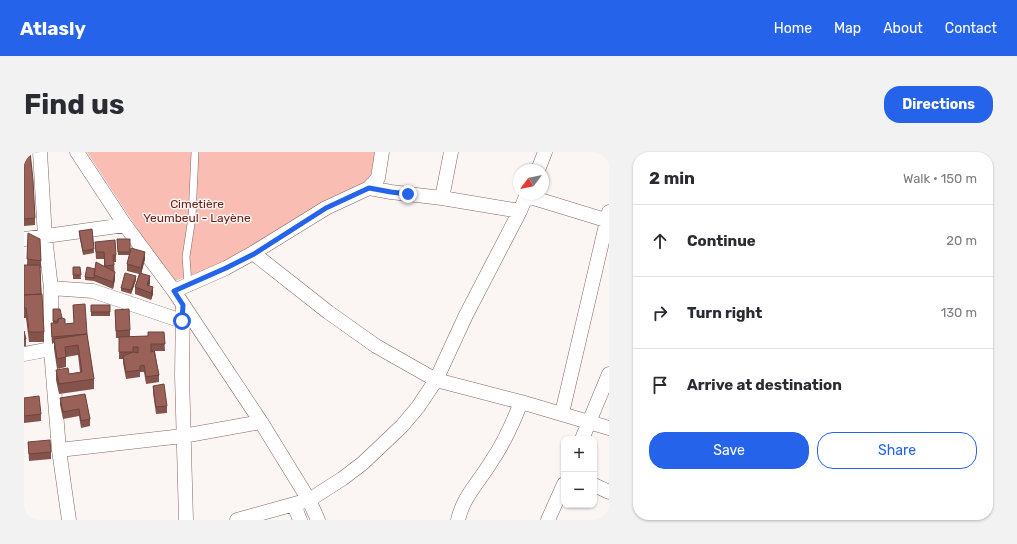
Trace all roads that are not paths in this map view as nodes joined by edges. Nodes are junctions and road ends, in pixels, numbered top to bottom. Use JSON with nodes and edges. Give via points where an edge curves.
{"nodes":[{"id":1,"x":40,"y":152,"type":"edge"},
{"id":2,"x":77,"y":152,"type":"edge"},
{"id":3,"x":195,"y":152,"type":"edge"},
{"id":4,"x":382,"y":152,"type":"edge"},
{"id":5,"x":452,"y":152,"type":"edge"},
{"id":6,"x":545,"y":152,"type":"edge"},
{"id":7,"x":540,"y":164,"type":"edge"},
{"id":8,"x":369,"y":188,"type":"junction"},
{"id":9,"x":442,"y":198,"type":"junction"},
{"id":10,"x":525,"y":200,"type":"edge"},
{"id":11,"x":545,"y":200,"type":"edge"},
{"id":12,"x":520,"y":211,"type":"junction"},
{"id":13,"x":608,"y":217,"type":"edge"},
{"id":14,"x":125,"y":225,"type":"junction"},
{"id":15,"x":45,"y":237,"type":"junction"},
{"id":16,"x":24,"y":239,"type":"edge"},
{"id":17,"x":254,"y":254,"type":"junction"},
{"id":18,"x":188,"y":284,"type":"junction"},
{"id":19,"x":51,"y":288,"type":"junction"},
{"id":20,"x":174,"y":291,"type":"junction"},
{"id":21,"x":183,"y":305,"type":"junction"},
{"id":22,"x":182,"y":321,"type":"junction"},
{"id":23,"x":51,"y":350,"type":"junction"},
{"id":24,"x":24,"y":354,"type":"edge"},
{"id":25,"x":609,"y":374,"type":"edge"},
{"id":26,"x":436,"y":380,"type":"junction"},
{"id":27,"x":521,"y":402,"type":"junction"},
{"id":28,"x":562,"y":413,"type":"junction"},
{"id":29,"x":590,"y":421,"type":"junction"},
{"id":30,"x":261,"y":422,"type":"junction"},
{"id":31,"x":609,"y":428,"type":"edge"},
{"id":32,"x":183,"y":436,"type":"junction"},
{"id":33,"x":583,"y":436,"type":"edge"},
{"id":34,"x":59,"y":450,"type":"junction"},
{"id":35,"x":597,"y":486,"type":"edge"},
{"id":36,"x":561,"y":491,"type":"edge"},
{"id":37,"x":609,"y":492,"type":"edge"},
{"id":38,"x":309,"y":500,"type":"junction"},
{"id":39,"x":294,"y":505,"type":"junction"},
{"id":40,"x":70,"y":520,"type":"edge"},
{"id":41,"x":186,"y":520,"type":"edge"},
{"id":42,"x":237,"y":520,"type":"edge"},
{"id":43,"x":300,"y":520,"type":"edge"},
{"id":44,"x":318,"y":520,"type":"edge"},
{"id":45,"x":458,"y":520,"type":"edge"},
{"id":46,"x":548,"y":520,"type":"edge"}],
"edges":[{"from":1,"to":15,"type":"street"},
{"from":2,"to":14,"type":"street"},
{"from":3,"to":18,"type":"lane","via":[[192,217],[186,257]]},
{"from":4,"to":8,"type":"street","via":[[378,178]]},
{"from":5,"to":9,"type":"street"},
{"from":6,"to":7,"type":"street"},
{"from":8,"to":9,"type":"street"},
{"from":8,"to":17,"type":"street","via":[[326,208]]},
{"from":9,"to":12,"type":"street"},
{"from":10,"to":12,"type":"street"},
{"from":11,"to":13,"type":"street"},
{"from":12,"to":26,"type":"street","via":[[466,315]]},
{"from":13,"to":28,"type":"street"},
{"from":14,"to":15,"type":"street"},
{"from":14,"to":20,"type":"street"},
{"from":15,"to":16,"type":"street"},
{"from":15,"to":19,"type":"street"},
{"from":17,"to":18,"type":"street"},
{"from":17,"to":26,"type":"street","via":[[376,346]]},
{"from":18,"to":20,"type":"street"},
{"from":19,"to":22,"type":"street","via":[[93,291]]},
{"from":19,"to":23,"type":"street"},
{"from":20,"to":21,"type":"street"},
{"from":21,"to":22,"type":"street"},
{"from":21,"to":30,"type":"street"},
{"from":22,"to":32,"type":"street"},
{"from":23,"to":24,"type":"street"},
{"from":23,"to":34,"type":"street"},
{"from":25,"to":29,"type":"street"},
{"from":26,"to":27,"type":"street"},
{"from":26,"to":38,"type":"street","via":[[418,407],[389,440],[342,480]]},
{"from":27,"to":28,"type":"street"},
{"from":27,"to":45,"type":"street","via":[[506,438],[461,507]]},
{"from":28,"to":29,"type":"street"},
{"from":29,"to":31,"type":"street"},
{"from":29,"to":33,"type":"street"},
{"from":30,"to":32,"type":"street"},
{"from":30,"to":38,"type":"street"},
{"from":32,"to":34,"type":"street"},
{"from":32,"to":41,"type":"street"},
{"from":34,"to":40,"type":"street"},
{"from":35,"to":37,"type":"street"},
{"from":36,"to":46,"type":"street"},
{"from":38,"to":39,"type":"street"},
{"from":38,"to":44,"type":"street"},
{"from":39,"to":42,"type":"street"},
{"from":39,"to":43,"type":"street"}]}
